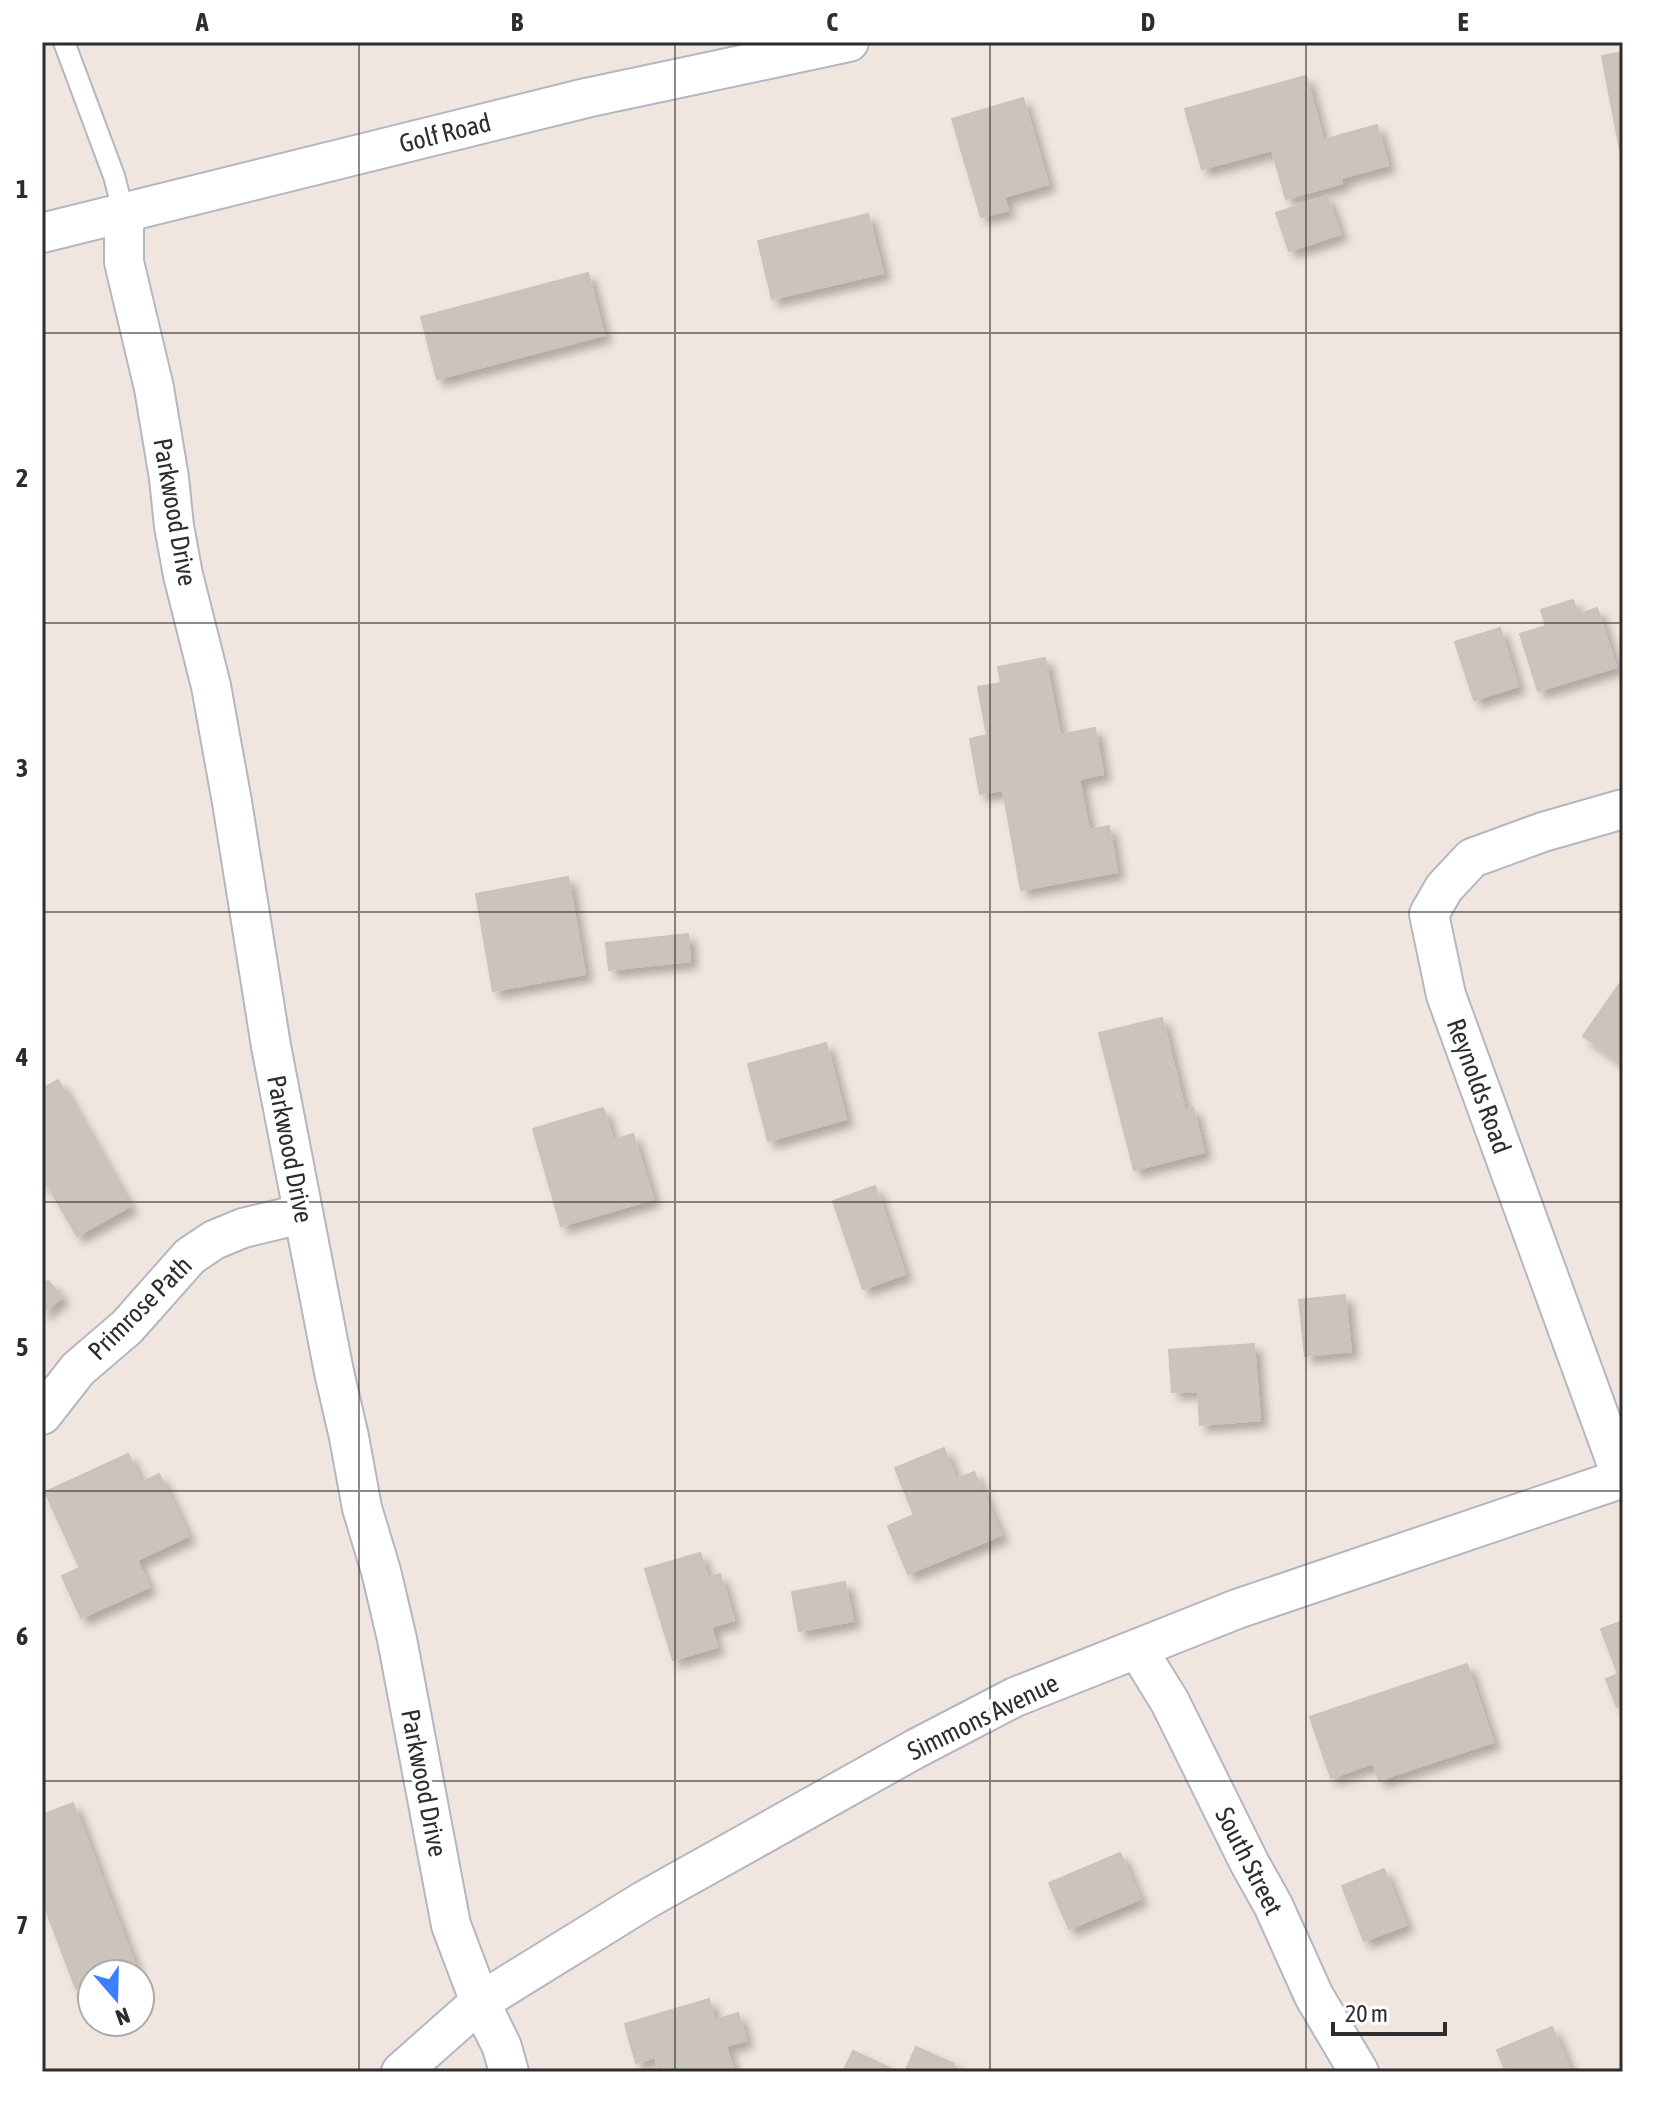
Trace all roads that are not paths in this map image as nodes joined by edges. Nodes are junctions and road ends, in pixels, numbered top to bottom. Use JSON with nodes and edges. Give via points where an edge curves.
{"nodes":[{"id":1,"x":64,"y":42,"type":"edge"},
{"id":2,"x":849,"y":42,"type":"edge"},
{"id":3,"x":124,"y":214,"type":"junction"},
{"id":4,"x":42,"y":233,"type":"edge"},
{"id":5,"x":1623,"y":809,"type":"edge"},
{"id":6,"x":301,"y":1214,"type":"junction"},
{"id":7,"x":42,"y":1415,"type":"edge"},
{"id":8,"x":1623,"y":1469,"type":"edge"},
{"id":9,"x":1623,"y":1478,"type":"edge"},
{"id":10,"x":1138,"y":1650,"type":"junction"},
{"id":11,"x":480,"y":2002,"type":"junction"},
{"id":12,"x":401,"y":2072,"type":"edge"},
{"id":13,"x":509,"y":2072,"type":"edge"},
{"id":14,"x":1359,"y":2072,"type":"edge"}],
"edges":[{"from":1,"to":3,"type":"lane"},
{"from":2,"to":3,"type":"street","name":"Golf Road","via":[[586,98]]},
{"from":3,"to":4,"type":"street","name":"Golf Road"},
{"from":3,"to":6,"type":"street","name":"Parkwood Drive","via":[[124,262],[154,388],[183,575],[211,686]]},
{"from":5,"to":8,"type":"street","name":"Reynolds Road","via":[[1472,858],[1429,914],[1446,995]]},
{"from":6,"to":7,"type":"street","name":"Primrose Path","via":[[243,1228],[190,1256],[127,1327],[78,1369]]},
{"from":6,"to":11,"type":"street","name":"Parkwood Drive","via":[[362,1508],[397,1639],[451,1925]]},
{"from":9,"to":10,"type":"street","name":"Simmons Avenue","via":[[1237,1609]]},
{"from":10,"to":11,"type":"street","name":"Simmons Avenue","via":[[1015,1697],[915,1749],[645,1900]]},
{"from":10,"to":14,"type":"street","name":"South Street","via":[[1170,1702],[1314,1996]]},
{"from":11,"to":12,"type":"street","name":"Simmons Avenue"},
{"from":11,"to":13,"type":"street","name":"Parkwood Drive"}]}
